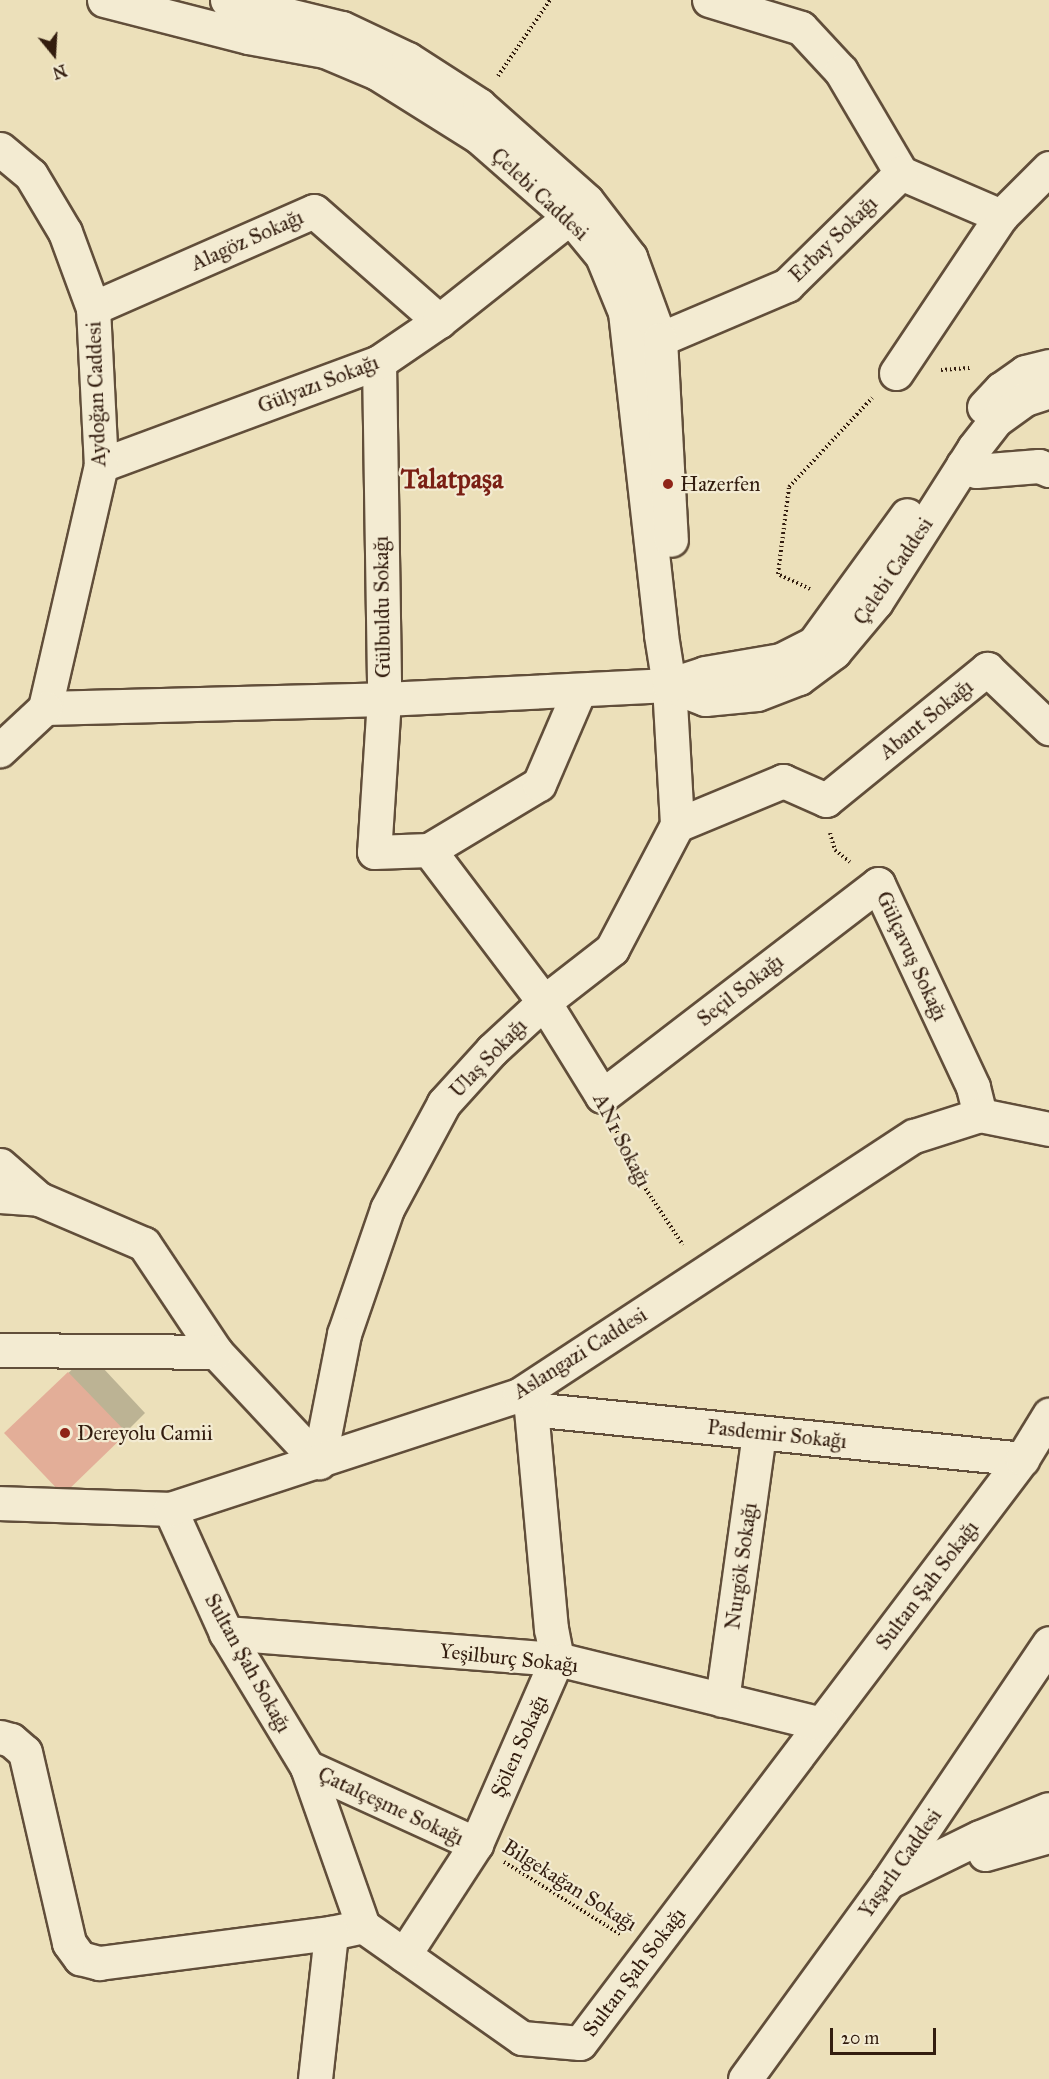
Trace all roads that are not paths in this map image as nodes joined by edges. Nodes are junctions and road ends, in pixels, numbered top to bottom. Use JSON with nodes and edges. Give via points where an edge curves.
{"nodes":[{"id":1,"x":104,"y":0,"type":"edge"},
{"id":2,"x":227,"y":0,"type":"edge"},
{"id":3,"x":709,"y":0,"type":"edge"},
{"id":4,"x":0,"y":149,"type":"edge"},
{"id":5,"x":1049,"y":168,"type":"edge"},
{"id":6,"x":901,"y":173,"type":"junction"},
{"id":7,"x":579,"y":209,"type":"junction"},
{"id":8,"x":1001,"y":216,"type":"junction"},
{"id":9,"x":93,"y":308,"type":"junction"},
{"id":10,"x":439,"y":321,"type":"junction"},
{"id":11,"x":660,"y":339,"type":"junction"},
{"id":12,"x":379,"y":362,"type":"junction"},
{"id":13,"x":1049,"y":366,"type":"edge"},
{"id":14,"x":896,"y":373,"type":"road end"},
{"id":15,"x":1049,"y":392,"type":"edge"},
{"id":16,"x":101,"y":465,"type":"junction"},
{"id":17,"x":963,"y":465,"type":"junction"},
{"id":18,"x":1049,"y":470,"type":"edge"},
{"id":19,"x":669,"y":685,"type":"junction"},
{"id":20,"x":579,"y":691,"type":"junction"},
{"id":21,"x":384,"y":699,"type":"junction"},
{"id":22,"x":45,"y":708,"type":"junction"},
{"id":23,"x":1049,"y":728,"type":"edge"},
{"id":24,"x":0,"y":750,"type":"edge"},
{"id":25,"x":677,"y":825,"type":"junction"},
{"id":26,"x":429,"y":850,"type":"junction"},
{"id":27,"x":878,"y":884,"type":"joint"},
{"id":28,"x":544,"y":1002,"type":"junction"},
{"id":29,"x":602,"y":1096,"type":"joint"},
{"id":30,"x":980,"y":1114,"type":"junction"},
{"id":31,"x":1049,"y":1129,"type":"edge"},
{"id":32,"x":0,"y":1165,"type":"edge"},
{"id":33,"x":0,"y":1196,"type":"edge"},
{"id":34,"x":39,"y":1199,"type":"junction"},
{"id":35,"x":0,"y":1350,"type":"edge"},
{"id":36,"x":216,"y":1352,"type":"junction"},
{"id":37,"x":525,"y":1402,"type":"junction"},
{"id":38,"x":1049,"y":1415,"type":"edge"},
{"id":39,"x":759,"y":1433,"type":"junction"},
{"id":40,"x":1022,"y":1459,"type":"junction"},
{"id":41,"x":319,"y":1462,"type":"junction"},
{"id":42,"x":0,"y":1503,"type":"edge"},
{"id":43,"x":170,"y":1509,"type":"junction"},
{"id":44,"x":226,"y":1633,"type":"junction"},
{"id":45,"x":1049,"y":1643,"type":"edge"},
{"id":46,"x":557,"y":1659,"type":"junction"},
{"id":47,"x":722,"y":1700,"type":"junction"},
{"id":48,"x":821,"y":1724,"type":"junction"},
{"id":49,"x":0,"y":1737,"type":"edge"},
{"id":50,"x":307,"y":1767,"type":"junction"},
{"id":51,"x":1049,"y":1809,"type":"edge"},
{"id":52,"x":1049,"y":1836,"type":"edge"},
{"id":53,"x":476,"y":1844,"type":"junction"},
{"id":54,"x":888,"y":1882,"type":"junction"},
{"id":55,"x":363,"y":1926,"type":"junction"},
{"id":56,"x":331,"y":1933,"type":"junction"},
{"id":57,"x":404,"y":1955,"type":"junction"},
{"id":58,"x":315,"y":2079,"type":"edge"},
{"id":59,"x":745,"y":2079,"type":"edge"}],
"edges":[{"from":1,"to":7,"type":"street","name":"Çelebi Caddesi","via":[[248,38],[326,51],[376,73],[479,137]]},
{"from":2,"to":7,"type":"street","name":"Çelebi Caddesi","via":[[342,28],[408,59],[479,105]]},
{"from":3,"to":6,"type":"street","via":[[801,28],[841,71]]},
{"from":4,"to":9,"type":"street","name":"Aydoğan Caddesi","via":[[31,175],[59,223]]},
{"from":5,"to":8,"type":"street"},
{"from":6,"to":8,"type":"street"},
{"from":6,"to":11,"type":"street","name":"Erbay Sokağı","via":[[787,285]]},
{"from":7,"to":10,"type":"street","name":"Gülyazı Sokağı"},
{"from":7,"to":11,"type":"street","name":"Çelebi Caddesi","via":[[630,257]]},
{"from":7,"to":19,"type":"street","name":"Çelebi Caddesi","via":[[625,312]]},
{"from":8,"to":14,"type":"street"},
{"from":9,"to":10,"type":"street","name":"Alagöz Sokağı","via":[[314,211]]},
{"from":9,"to":16,"type":"street","name":"Aydoğan Caddesi"},
{"from":10,"to":12,"type":"street","name":"Gülyazı Sokağı"},
{"from":11,"to":19,"type":"street","name":"Çelebi Caddesi","via":[[678,658]]},
{"from":12,"to":16,"type":"street","name":"Gülyazı Sokağı"},
{"from":12,"to":21,"type":"street","name":"Gülbuldu Sokağı"},
{"from":13,"to":19,"type":"street","name":"Çelebi Caddesi","via":[[1025,372],[1001,389],[969,424],[814,642],[781,660],[705,673]]},
{"from":15,"to":17,"type":"street","name":"Çelebi Caddesi","via":[[1025,399],[996,420]]},
{"from":16,"to":22,"type":"street","name":"Aydoğan Caddesi"},
{"from":17,"to":18,"type":"street","via":[[976,471],[1039,466]]},
{"from":17,"to":19,"type":"street","name":"Çelebi Caddesi","via":[[876,602],[834,652],[799,678],[758,694],[705,699]]},
{"from":19,"to":20,"type":"street"},
{"from":19,"to":25,"type":"street"},
{"from":20,"to":21,"type":"street"},
{"from":20,"to":26,"type":"street","via":[[539,784]]},
{"from":21,"to":22,"type":"street"},
{"from":21,"to":26,"type":"street","name":"Gülbuldu Sokağı","via":[[374,852]]},
{"from":22,"to":24,"type":"street"},
{"from":23,"to":25,"type":"street","name":"Abant Sokağı","via":[[987,669],[826,800],[783,781]]},
{"from":25,"to":28,"type":"street","name":"Ulaş Sokağı","via":[[612,948]]},
{"from":26,"to":28,"type":"street","name":"AN1 Sokağı"},
{"from":27,"to":29,"type":"street","name":"Seçil Sokağı"},
{"from":27,"to":30,"type":"street","name":"Gülçavuş Sokağı","via":[[973,1087]]},
{"from":28,"to":29,"type":"street","name":"AN1 Sokağı"},
{"from":28,"to":41,"type":"street","name":"Ulaş Sokağı","via":[[492,1050],[444,1103],[387,1209],[344,1334]]},
{"from":30,"to":31,"type":"street"},
{"from":30,"to":37,"type":"street","name":"Aslangazi Caddesi","via":[[914,1136],[704,1275]]},
{"from":32,"to":34,"type":"street"},
{"from":33,"to":34,"type":"street"},
{"from":34,"to":36,"type":"street","via":[[144,1244]]},
{"from":35,"to":36,"type":"street"},
{"from":36,"to":41,"type":"street"},
{"from":37,"to":39,"type":"street","name":"Pasdemir Sokağı"},
{"from":37,"to":41,"type":"street","name":"Aslangazi Caddesi"},
{"from":37,"to":46,"type":"street"},
{"from":38,"to":40,"type":"street","name":"Sultan Şah Sokağı"},
{"from":39,"to":40,"type":"street","name":"Pasdemir Sokağı"},
{"from":39,"to":47,"type":"street","name":"Nurgök Sokağı"},
{"from":40,"to":48,"type":"street","name":"Sultan Şah Sokağı"},
{"from":41,"to":43,"type":"street","name":"Aslangazi Caddesi"},
{"from":42,"to":43,"type":"street","name":"Aslangazi Caddesi"},
{"from":43,"to":44,"type":"street","name":"Sultan Şah Sokağı"},
{"from":44,"to":46,"type":"street","name":"Yeşilburç Sokağı"},
{"from":44,"to":50,"type":"street","name":"Sultan Şah Sokağı"},
{"from":45,"to":54,"type":"street","name":"Yaşarlı Caddesi"},
{"from":46,"to":47,"type":"street","name":"Yeşilburç Sokağı"},
{"from":46,"to":53,"type":"street","name":"Şölen Sokağı"},
{"from":47,"to":48,"type":"street","name":"Yeşilburç Sokağı"},
{"from":48,"to":57,"type":"street","name":"Sultan Şah Sokağı","via":[[580,2043],[522,2038]]},
{"from":49,"to":56,"type":"street","via":[[11,1740],[25,1752],[69,1943],[80,1958],[99,1963]]},
{"from":50,"to":53,"type":"street","name":"Çatalçeşme Sokağı"},
{"from":50,"to":55,"type":"street","name":"Sultan Şah Sokağı"},
{"from":51,"to":54,"type":"street"},
{"from":52,"to":54,"type":"street"},
{"from":53,"to":57,"type":"street","name":"Şölen Sokağı"},
{"from":54,"to":59,"type":"street","name":"Yaşarlı Caddesi"},
{"from":55,"to":56,"type":"street"},
{"from":55,"to":57,"type":"street","name":"Sultan Şah Sokağı"},
{"from":56,"to":58,"type":"street"}]}
